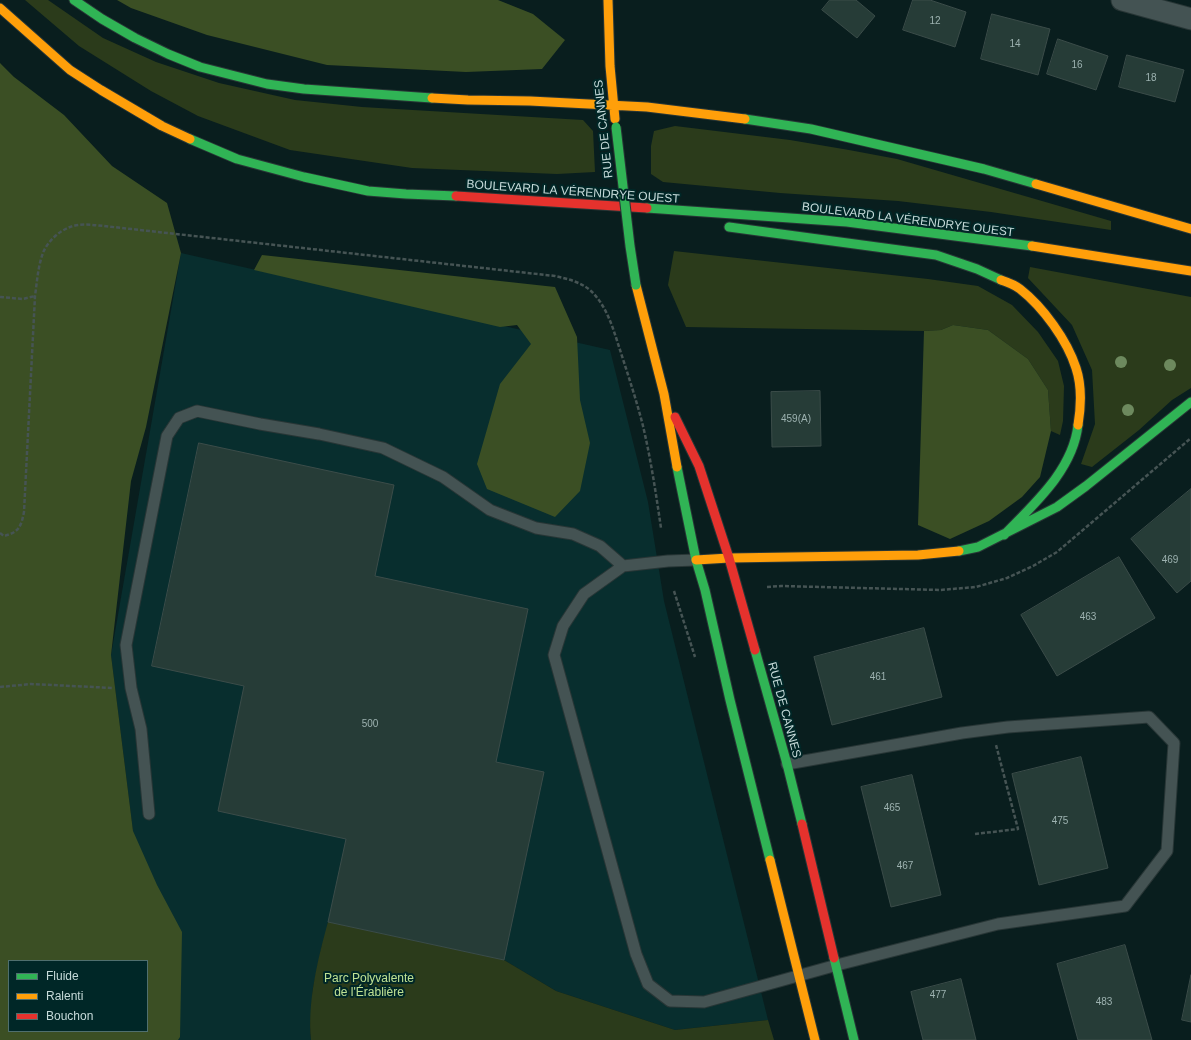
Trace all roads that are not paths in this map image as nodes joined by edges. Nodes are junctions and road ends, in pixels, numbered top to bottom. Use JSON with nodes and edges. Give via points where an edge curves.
{"nodes":[{"id":1,"x":74,"y":0,"type":"edge"},
{"id":2,"x":608,"y":0,"type":"edge"},
{"id":3,"x":1122,"y":0,"type":"edge"},
{"id":4,"x":0,"y":8,"type":"edge"},
{"id":5,"x":1191,"y":19,"type":"edge"},
{"id":6,"x":614,"y":106,"type":"junction"},
{"id":7,"x":568,"y":203,"type":"junction"},
{"id":8,"x":670,"y":219,"type":"dead end"},
{"id":9,"x":718,"y":226,"type":"dead end"},
{"id":10,"x":1191,"y":229,"type":"edge"},
{"id":11,"x":1191,"y":271,"type":"edge"},
{"id":12,"x":664,"y":394,"type":"junction"},
{"id":13,"x":1191,"y":402,"type":"edge"},
{"id":14,"x":1004,"y":534,"type":"junction"},
{"id":15,"x":729,"y":558,"type":"junction"},
{"id":16,"x":696,"y":560,"type":"junction"},
{"id":17,"x":623,"y":566,"type":"junction"},
{"id":18,"x":787,"y":764,"type":"junction"},
{"id":19,"x":150,"y":814,"type":"dead end"},
{"id":20,"x":836,"y":965,"type":"junction"},
{"id":21,"x":799,"y":975,"type":"junction"},
{"id":22,"x":815,"y":1040,"type":"edge"},
{"id":23,"x":854,"y":1040,"type":"edge"}],
"edges":[{"from":1,"to":6,"type":"main road","via":[[135,38],[168,54],[200,67],[267,84],[304,89],[460,99]]},
{"from":2,"to":6,"type":"main road","name":"RUE DE CANNES"},
{"from":3,"to":5,"type":"street"},
{"from":4,"to":7,"type":"main road","name":"BOULEVARD LA VÉRENDRYE OUEST","via":[[70,70],[101,90],[162,126],[237,159],[304,178],[368,191]]},
{"from":6,"to":10,"type":"main road","via":[[646,107],[811,129],[984,170]]},
{"from":6,"to":12,"type":"main road","name":"RUE DE CANNES","bridge":true,"via":[[636,285]]},
{"from":7,"to":8,"type":"main road"},
{"from":7,"to":11,"type":"main road","name":"BOULEVARD LA VÉRENDRYE OUEST","via":[[847,222],[1034,246]]},
{"from":9,"to":14,"type":"main road","via":[[936,255],[977,269],[1019,288],[1046,314],[1064,342],[1076,368],[1080,390],[1077,436],[1067,461],[1043,495]]},
{"from":12,"to":15,"type":"main road","name":"RUE DE CANNES","via":[[699,466]]},
{"from":12,"to":16,"type":"main road","name":"RUE DE CANNES"},
{"from":13,"to":14,"type":"main road","via":[[1057,507]]},
{"from":14,"to":15,"type":"main road","via":[[978,547],[918,555]]},
{"from":15,"to":16,"type":"main road"},
{"from":15,"to":18,"type":"main road","name":"RUE DE CANNES"},
{"from":16,"to":17,"type":"lane"},
{"from":16,"to":21,"type":"main road","name":"RUE DE CANNES"},
{"from":17,"to":19,"type":"lane","via":[[600,546],[573,534],[536,528],[490,510],[443,477],[382,448],[197,411],[179,418],[167,436],[126,645],[131,688],[141,729]]},
{"from":17,"to":21,"type":"lane","via":[[584,594],[563,626],[554,655],[636,954],[648,984],[670,1001],[704,1002]]},
{"from":18,"to":20,"type":"main road","name":"RUE DE CANNES"},
{"from":18,"to":20,"type":"lane","via":[[1008,726],[1149,717],[1174,743],[1167,851],[1125,906],[998,924]]},
{"from":20,"to":21,"type":"lane"},
{"from":20,"to":23,"type":"main road","name":"RUE DE CANNES"},
{"from":21,"to":22,"type":"main road","name":"RUE DE CANNES"}]}
